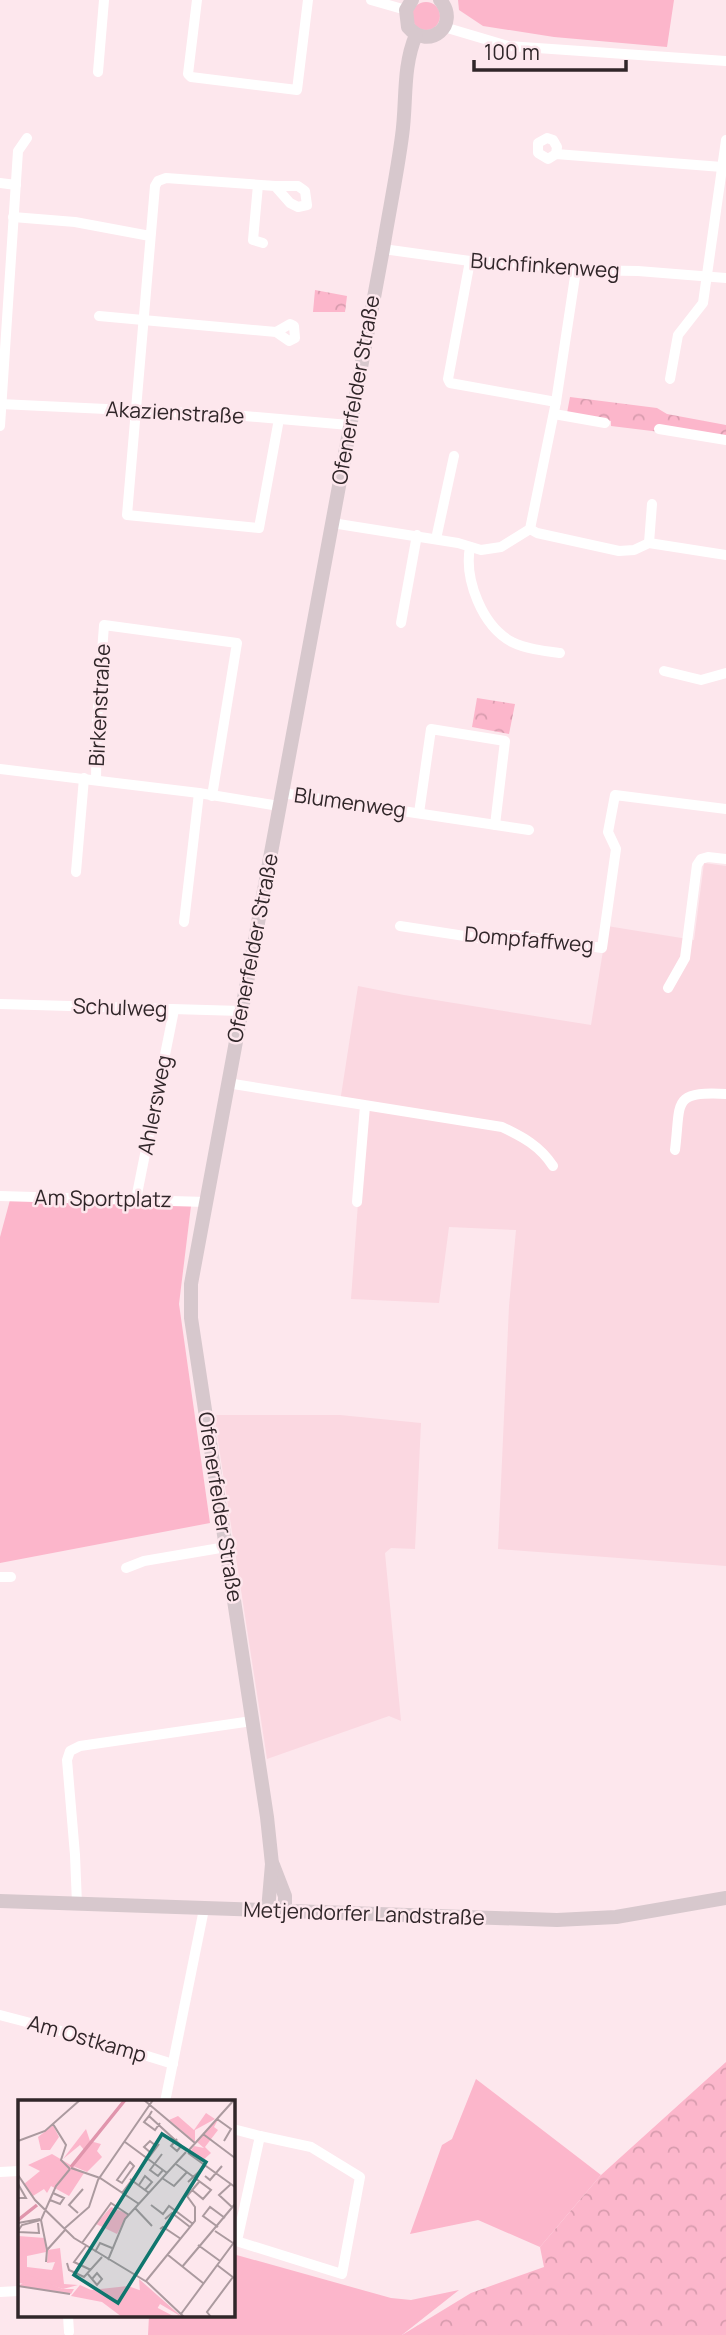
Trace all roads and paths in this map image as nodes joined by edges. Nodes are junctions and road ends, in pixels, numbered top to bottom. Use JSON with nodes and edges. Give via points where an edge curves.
{"nodes":[{"id":1,"x":103,"y":0,"type":"edge"},
{"id":2,"x":197,"y":0,"type":"edge"},
{"id":3,"x":308,"y":0,"type":"edge"},
{"id":4,"x":371,"y":0,"type":"edge"},
{"id":5,"x":440,"y":0,"type":"edge"},
{"id":6,"x":409,"y":5,"type":"edge"},
{"id":7,"x":444,"y":27,"type":"junction"},
{"id":8,"x":416,"y":35,"type":"junction"},
{"id":9,"x":726,"y":61,"type":"edge"},
{"id":10,"x":98,"y":72,"type":"dead end"},
{"id":11,"x":26,"y":138,"type":"dead end"},
{"id":12,"x":726,"y":140,"type":"edge"},
{"id":13,"x":555,"y":154,"type":"dead end"},
{"id":14,"x":722,"y":167,"type":"junction"},
{"id":15,"x":0,"y":183,"type":"edge"},
{"id":16,"x":16,"y":185,"type":"junction"},
{"id":17,"x":258,"y":185,"type":"junction"},
{"id":18,"x":275,"y":186,"type":"dead end"},
{"id":19,"x":13,"y":217,"type":"junction"},
{"id":20,"x":150,"y":236,"type":"junction"},
{"id":21,"x":263,"y":243,"type":"dead end"},
{"id":22,"x":383,"y":249,"type":"junction"},
{"id":23,"x":470,"y":261,"type":"junction"},
{"id":24,"x":576,"y":270,"type":"junction"},
{"id":25,"x":708,"y":277,"type":"junction"},
{"id":26,"x":726,"y":278,"type":"edge"},
{"id":27,"x":3,"y":310,"type":"edge"},
{"id":28,"x":99,"y":316,"type":"dead end"},
{"id":29,"x":143,"y":319,"type":"junction"},
{"id":30,"x":276,"y":331,"type":"dead end"},
{"id":31,"x":670,"y":379,"type":"dead end"},
{"id":32,"x":1,"y":404,"type":"edge"},
{"id":33,"x":555,"y":408,"type":"junction"},
{"id":34,"x":136,"y":410,"type":"junction"},
{"id":35,"x":279,"y":419,"type":"junction"},
{"id":36,"x":605,"y":424,"type":"dead end"},
{"id":37,"x":349,"y":425,"type":"junction"},
{"id":38,"x":0,"y":426,"type":"edge"},
{"id":39,"x":659,"y":429,"type":"dead end"},
{"id":40,"x":726,"y":440,"type":"edge"},
{"id":41,"x":454,"y":456,"type":"dead end"},
{"id":42,"x":652,"y":504,"type":"dead end"},
{"id":43,"x":332,"y":523,"type":"junction"},
{"id":44,"x":530,"y":528,"type":"junction"},
{"id":45,"x":417,"y":536,"type":"junction"},
{"id":46,"x":436,"y":539,"type":"junction"},
{"id":47,"x":649,"y":543,"type":"junction"},
{"id":48,"x":470,"y":547,"type":"junction"},
{"id":49,"x":726,"y":555,"type":"edge"},
{"id":50,"x":401,"y":623,"type":"dead end"},
{"id":51,"x":559,"y":653,"type":"dead end"},
{"id":52,"x":664,"y":671,"type":"dead end"},
{"id":53,"x":726,"y":673,"type":"edge"},
{"id":54,"x":0,"y":769,"type":"edge"},
{"id":55,"x":84,"y":778,"type":"junction"},
{"id":56,"x":96,"y":780,"type":"junction"},
{"id":57,"x":199,"y":793,"type":"junction"},
{"id":58,"x":212,"y":796,"type":"junction"},
{"id":59,"x":280,"y":800,"type":"junction"},
{"id":60,"x":726,"y":809,"type":"edge"},
{"id":61,"x":419,"y":813,"type":"junction"},
{"id":62,"x":495,"y":825,"type":"junction"},
{"id":63,"x":529,"y":830,"type":"dead end"},
{"id":64,"x":726,"y":859,"type":"edge"},
{"id":65,"x":76,"y":872,"type":"dead end"},
{"id":66,"x":184,"y":922,"type":"dead end"},
{"id":67,"x":400,"y":926,"type":"dead end"},
{"id":68,"x":668,"y":989,"type":"dead end"},
{"id":69,"x":0,"y":1004,"type":"edge"},
{"id":70,"x":174,"y":1010,"type":"junction"},
{"id":71,"x":241,"y":1011,"type":"junction"},
{"id":72,"x":228,"y":1083,"type":"junction"},
{"id":73,"x":726,"y":1094,"type":"edge"},
{"id":74,"x":365,"y":1106,"type":"junction"},
{"id":75,"x":675,"y":1150,"type":"dead end"},
{"id":76,"x":553,"y":1166,"type":"dead end"},
{"id":77,"x":0,"y":1196,"type":"edge"},
{"id":78,"x":136,"y":1199,"type":"junction"},
{"id":79,"x":206,"y":1202,"type":"junction"},
{"id":80,"x":358,"y":1202,"type":"dead end"},
{"id":81,"x":226,"y":1548,"type":"junction"},
{"id":82,"x":126,"y":1568,"type":"dead end"},
{"id":83,"x":252,"y":1721,"type":"junction"},
{"id":84,"x":272,"y":1864,"type":"junction"},
{"id":85,"x":726,"y":1898,"type":"edge"},
{"id":86,"x":0,"y":1901,"type":"edge"},
{"id":87,"x":76,"y":1904,"type":"junction"},
{"id":88,"x":204,"y":1909,"type":"junction"},
{"id":89,"x":268,"y":1910,"type":"junction"},
{"id":90,"x":285,"y":1911,"type":"junction"},
{"id":91,"x":0,"y":2015,"type":"edge"},
{"id":92,"x":173,"y":2064,"type":"junction"},
{"id":93,"x":165,"y":2100,"type":"edge"},
{"id":94,"x":234,"y":2129,"type":"edge"},
{"id":95,"x":260,"y":2136,"type":"junction"},
{"id":96,"x":18,"y":2171,"type":"edge"},
{"id":97,"x":0,"y":2172,"type":"edge"},
{"id":98,"x":235,"y":2241,"type":"edge"},
{"id":99,"x":18,"y":2291,"type":"edge"},
{"id":100,"x":0,"y":2292,"type":"edge"},
{"id":101,"x":68,"y":2318,"type":"edge"},
{"id":102,"x":69,"y":2332,"type":"dead end"}],
"edges":[{"from":1,"to":10,"type":"street"},
{"from":2,"to":3,"type":"street","via":[[191,77],[297,90]]},
{"from":4,"to":6,"type":"street"},
{"from":5,"to":7,"type":"street","via":[[448,15]]},
{"from":6,"to":8,"type":"street","via":[[408,27]]},
{"from":7,"to":8,"type":"street","via":[[435,36]]},
{"from":7,"to":9,"type":"street","via":[[508,46]]},
{"from":8,"to":22,"type":"street","name":"Ofenerfelder Straße","via":[[405,83],[403,134]]},
{"from":11,"to":16,"type":"street","via":[[18,151]]},
{"from":12,"to":14,"type":"street"},
{"from":13,"to":14,"type":"street"},
{"from":14,"to":25,"type":"street"},
{"from":15,"to":16,"type":"street"},
{"from":16,"to":19,"type":"street"},
{"from":17,"to":18,"type":"street"},
{"from":17,"to":20,"type":"street","via":[[158,181],[153,190]]},
{"from":17,"to":21,"type":"street","via":[[253,240]]},
{"from":19,"to":20,"type":"street","via":[[75,222]]},
{"from":19,"to":27,"type":"street"},
{"from":20,"to":29,"type":"street"},
{"from":22,"to":23,"type":"street","name":"Buchfinkenweg"},
{"from":22,"to":37,"type":"street","name":"Ofenerfelder Straße"},
{"from":23,"to":24,"type":"street","name":"Buchfinkenweg"},
{"from":23,"to":33,"type":"street","via":[[450,383]]},
{"from":24,"to":25,"type":"street","name":"Buchfinkenweg"},
{"from":24,"to":33,"type":"street"},
{"from":25,"to":26,"type":"street","name":"Buchfinkenweg"},
{"from":25,"to":31,"type":"street","via":[[703,303],[678,335]]},
{"from":27,"to":32,"type":"street"},
{"from":28,"to":29,"type":"street"},
{"from":29,"to":30,"type":"street"},
{"from":29,"to":34,"type":"street"},
{"from":32,"to":34,"type":"street","name":"Akazienstraße"},
{"from":32,"to":38,"type":"street"},
{"from":33,"to":36,"type":"street"},
{"from":33,"to":44,"type":"street"},
{"from":34,"to":35,"type":"street","name":"Akazienstraße"},
{"from":34,"to":35,"type":"street","via":[[127,515],[259,528]]},
{"from":35,"to":37,"type":"street","name":"Akazienstraße"},
{"from":37,"to":43,"type":"street","name":"Ofenerfelder Straße"},
{"from":39,"to":40,"type":"street"},
{"from":41,"to":46,"type":"street"},
{"from":42,"to":47,"type":"street"},
{"from":43,"to":45,"type":"street"},
{"from":43,"to":59,"type":"street","name":"Ofenerfelder Straße"},
{"from":44,"to":47,"type":"street","via":[[620,551]]},
{"from":44,"to":48,"type":"street","via":[[502,547]]},
{"from":45,"to":46,"type":"street"},
{"from":45,"to":50,"type":"street"},
{"from":46,"to":48,"type":"street"},
{"from":47,"to":49,"type":"street"},
{"from":48,"to":51,"type":"street","via":[[473,585],[494,627],[528,648]]},
{"from":52,"to":53,"type":"street","via":[[701,680]]},
{"from":54,"to":55,"type":"street","name":"Blumenweg"},
{"from":55,"to":56,"type":"street","name":"Blumenweg"},
{"from":55,"to":65,"type":"street"},
{"from":56,"to":57,"type":"street","name":"Blumenweg"},
{"from":56,"to":58,"type":"street","name":"Birkenstraße","via":[[104,625],[237,643]]},
{"from":57,"to":58,"type":"street","name":"Blumenweg"},
{"from":57,"to":66,"type":"street"},
{"from":58,"to":59,"type":"street","name":"Blumenweg"},
{"from":59,"to":61,"type":"street","name":"Blumenweg"},
{"from":59,"to":71,"type":"street","name":"Ofenerfelder Straße"},
{"from":60,"to":67,"type":"street","name":"Dompfaffweg","via":[[615,795],[608,832],[616,849],[603,948],[514,935],[497,941]]},
{"from":61,"to":62,"type":"street","name":"Blumenweg"},
{"from":61,"to":62,"type":"street","name":"Blumenweg","via":[[430,729],[505,741]]},
{"from":62,"to":63,"type":"street","name":"Blumenweg"},
{"from":64,"to":68,"type":"street","via":[[709,857],[697,865],[685,958]]},
{"from":69,"to":70,"type":"street","name":"Schulweg"},
{"from":70,"to":71,"type":"street","name":"Schulweg"},
{"from":70,"to":78,"type":"street","name":"Ahlersweg"},
{"from":71,"to":72,"type":"street","name":"Ofenerfelder Straße"},
{"from":72,"to":74,"type":"street"},
{"from":72,"to":79,"type":"street","name":"Ofenerfelder Straße"},
{"from":73,"to":75,"type":"street","via":[[686,1097]]},
{"from":74,"to":76,"type":"street","via":[[502,1127],[529,1139]]},
{"from":74,"to":80,"type":"street"},
{"from":77,"to":78,"type":"street","name":"Am Sportplatz"},
{"from":78,"to":79,"type":"street","name":"Am Sportplatz"},
{"from":79,"to":81,"type":"street","name":"Ofenerfelder Straße","via":[[191,1284],[191,1318]]},
{"from":81,"to":82,"type":"street"},
{"from":81,"to":83,"type":"street","name":"Ofenerfelder Straße"},
{"from":83,"to":84,"type":"street","name":"Ofenerfelder Straße"},
{"from":83,"to":87,"type":"street","via":[[71,1751],[68,1774]]},
{"from":84,"to":89,"type":"street","name":"Ofenerfelder Straße"},
{"from":84,"to":90,"type":"street","name":"Ofenerfelder Straße","via":[[285,1896]]},
{"from":85,"to":90,"type":"street","name":"Metjendorfer Landstraße","via":[[616,1916],[557,1920]]},
{"from":86,"to":87,"type":"street","name":"Metjendorfer Landstraße"},
{"from":87,"to":88,"type":"street","name":"Metjendorfer Landstraße"},
{"from":88,"to":89,"type":"street","name":"Metjendorfer Landstraße"},
{"from":88,"to":92,"type":"street","name":"Am Ostkamp"},
{"from":89,"to":90,"type":"street","name":"Metjendorfer Landstraße"},
{"from":91,"to":92,"type":"street","name":"Am Ostkamp"},
{"from":92,"to":93,"type":"street","name":"Am Ostkamp"},
{"from":94,"to":95,"type":"street"},
{"from":95,"to":98,"type":"street"},
{"from":95,"to":98,"type":"street","via":[[312,2147],[360,2177],[342,2274]]},
{"from":96,"to":97,"type":"street"},
{"from":99,"to":100,"type":"street"},
{"from":101,"to":102,"type":"street"}]}
